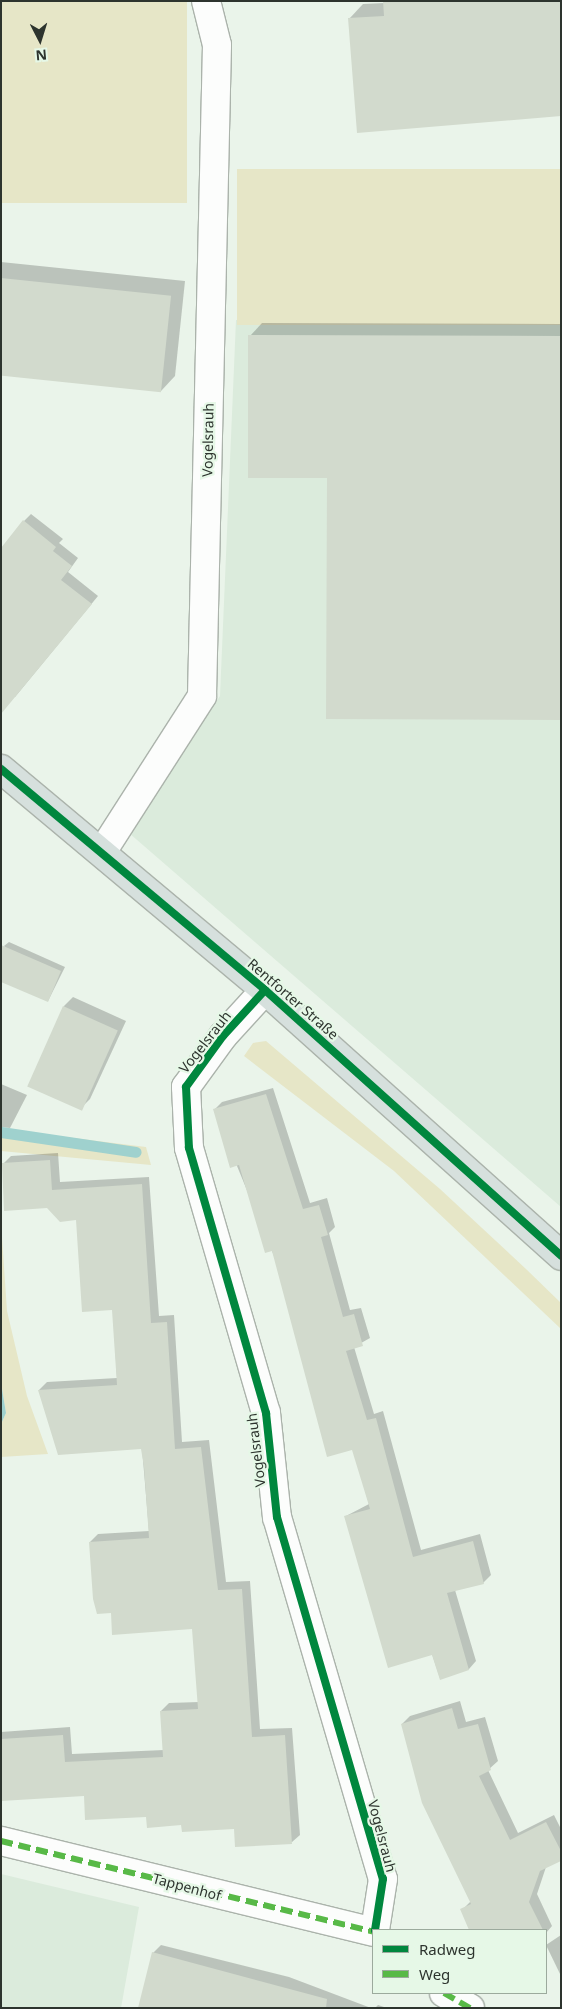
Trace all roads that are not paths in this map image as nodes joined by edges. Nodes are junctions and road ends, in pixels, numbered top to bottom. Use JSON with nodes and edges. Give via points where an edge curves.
{"nodes":[{"id":1,"x":206,"y":1,"type":"edge"},
{"id":2,"x":1,"y":769,"type":"edge"},
{"id":3,"x":102,"y":852,"type":"junction"},
{"id":4,"x":265,"y":990,"type":"junction"},
{"id":5,"x":561,"y":1256,"type":"edge"},
{"id":6,"x":1,"y":1841,"type":"edge"},
{"id":7,"x":374,"y":1929,"type":"edge"},
{"id":8,"x":372,"y":1931,"type":"edge"},
{"id":9,"x":446,"y":1994,"type":"edge"},
{"id":10,"x":470,"y":2008,"type":"edge"}],
"edges":[{"from":1,"to":3,"type":"street","name":"Vogelsrauh","via":[[217,45],[202,696]]},
{"from":2,"to":3,"type":"main road","name":"Rentforter Straße"},
{"from":3,"to":4,"type":"main road","name":"Rentforter Straße"},
{"from":4,"to":5,"type":"main road","name":"Rentforter Straße"},
{"from":4,"to":7,"type":"street","name":"Vogelsrauh","via":[[223,1036],[186,1087],[189,1148],[266,1413],[277,1518],[383,1879]]},
{"from":6,"to":8,"type":"street","name":"Tappenhof"},
{"from":9,"to":10,"type":"street"}]}
